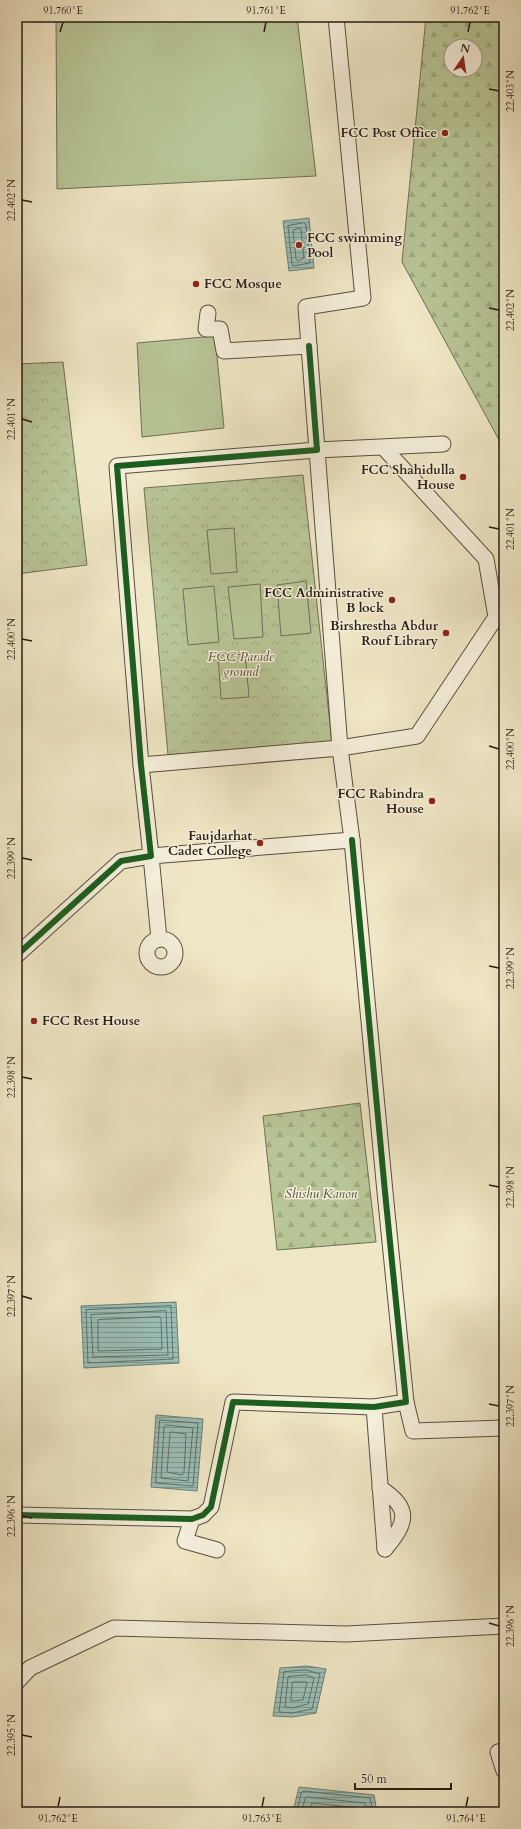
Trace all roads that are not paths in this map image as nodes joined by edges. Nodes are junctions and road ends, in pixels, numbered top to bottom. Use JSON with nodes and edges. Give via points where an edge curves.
{"nodes":[{"id":1,"x":336,"y":17,"type":"edge"},
{"id":2,"x":208,"y":313,"type":"dead end"},
{"id":3,"x":309,"y":346,"type":"junction"},
{"id":4,"x":443,"y":444,"type":"dead end"},
{"id":5,"x":384,"y":448,"type":"junction"},
{"id":6,"x":317,"y":450,"type":"junction"},
{"id":7,"x":340,"y":748,"type":"junction"},
{"id":8,"x":141,"y":765,"type":"junction"},
{"id":9,"x":352,"y":840,"type":"junction"},
{"id":10,"x":152,"y":856,"type":"junction"},
{"id":11,"x":159,"y":939,"type":"dead end"},
{"id":12,"x":17,"y":955,"type":"edge"},
{"id":13,"x":406,"y":1402,"type":"junction"},
{"id":14,"x":374,"y":1407,"type":"junction"},
{"id":15,"x":504,"y":1428,"type":"edge"},
{"id":16,"x":380,"y":1488,"type":"dead end"},
{"id":17,"x":17,"y":1515,"type":"edge"},
{"id":18,"x":192,"y":1519,"type":"junction"},
{"id":19,"x":217,"y":1550,"type":"dead end"},
{"id":20,"x":504,"y":1626,"type":"edge"},
{"id":21,"x":17,"y":1682,"type":"edge"},
{"id":22,"x":504,"y":1750,"type":"edge"},
{"id":23,"x":504,"y":1771,"type":"edge"}],
"edges":[{"from":1,"to":3,"type":"street","via":[[363,298],[306,307]]},
{"from":2,"to":3,"type":"street","via":[[206,329],[220,329],[224,351]]},
{"from":3,"to":6,"type":"street"},
{"from":4,"to":5,"type":"street"},
{"from":5,"to":6,"type":"street"},
{"from":5,"to":7,"type":"street","via":[[486,559],[496,617],[417,736]]},
{"from":6,"to":7,"type":"street"},
{"from":6,"to":8,"type":"street","via":[[117,466]]},
{"from":7,"to":8,"type":"street"},
{"from":7,"to":9,"type":"street"},
{"from":8,"to":10,"type":"street"},
{"from":9,"to":10,"type":"street"},
{"from":9,"to":13,"type":"street"},
{"from":10,"to":11,"type":"street"},
{"from":10,"to":12,"type":"street","via":[[121,861]]},
{"from":13,"to":14,"type":"street"},
{"from":13,"to":15,"type":"street","via":[[413,1431]]},
{"from":14,"to":16,"type":"street"},
{"from":14,"to":18,"type":"street","via":[[233,1402],[211,1507],[203,1515]]},
{"from":17,"to":18,"type":"street"},
{"from":18,"to":19,"type":"street","via":[[184,1547]]},
{"from":20,"to":21,"type":"street","via":[[346,1634],[114,1628],[30,1668]]},
{"from":22,"to":23,"type":"street","via":[[498,1752]]}]}
